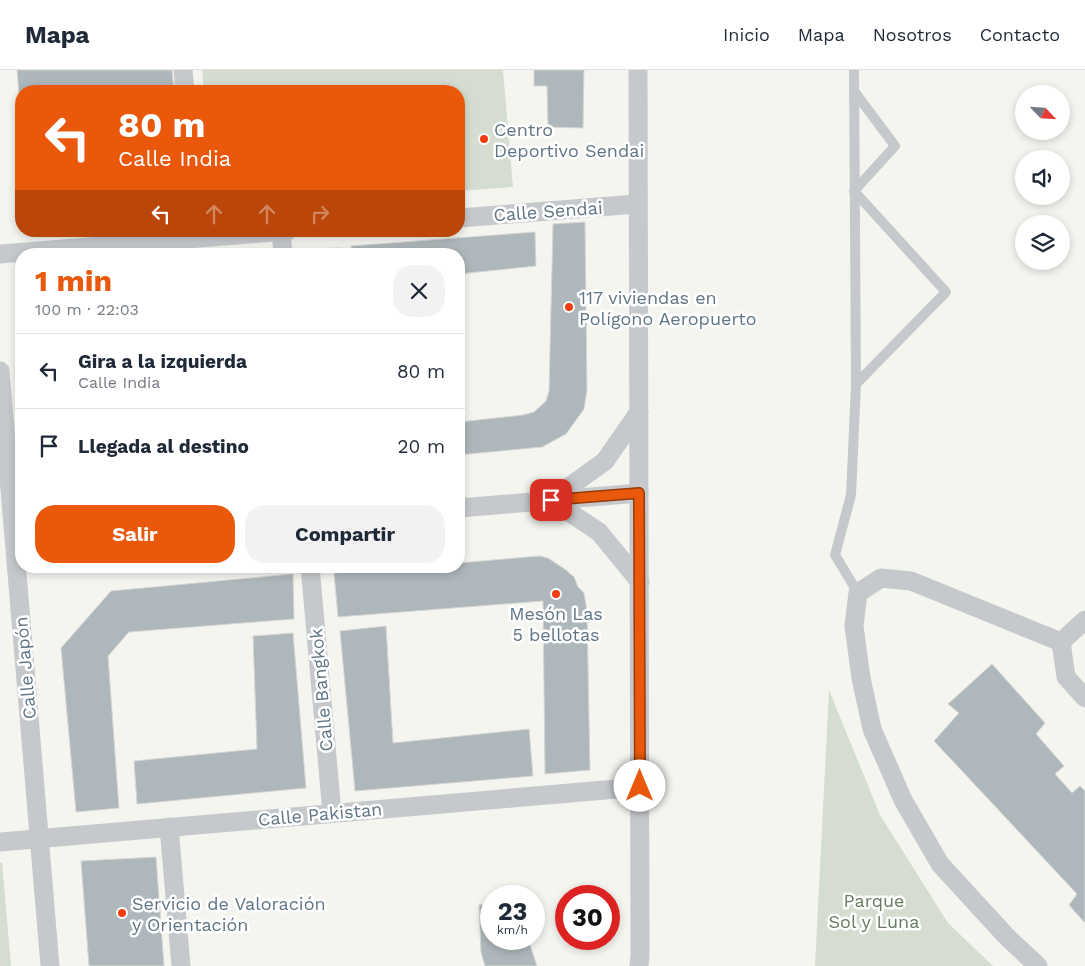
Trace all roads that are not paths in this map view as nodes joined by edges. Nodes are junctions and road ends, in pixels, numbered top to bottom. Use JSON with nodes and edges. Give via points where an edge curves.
{"nodes":[{"id":1,"x":183,"y":70,"type":"edge"},
{"id":2,"x":638,"y":70,"type":"edge"},
{"id":3,"x":854,"y":70,"type":"edge"},
{"id":4,"x":184,"y":85,"type":"edge"},
{"id":5,"x":854,"y":91,"type":"junction"},
{"id":6,"x":854,"y":191,"type":"junction"},
{"id":7,"x":637,"y":204,"type":"junction"},
{"id":8,"x":465,"y":218,"type":"edge"},
{"id":9,"x":176,"y":237,"type":"edge"},
{"id":10,"x":62,"y":248,"type":"edge"},
{"id":11,"x":15,"y":253,"type":"edge"},
{"id":12,"x":0,"y":254,"type":"edge"},
{"id":13,"x":0,"y":371,"type":"edge"},
{"id":14,"x":856,"y":384,"type":"junction"},
{"id":15,"x":639,"y":412,"type":"junction"},
{"id":16,"x":639,"y":493,"type":"junction"},
{"id":17,"x":551,"y":500,"type":"junction"},
{"id":18,"x":465,"y":507,"type":"edge"},
{"id":19,"x":12,"y":546,"type":"edge"},
{"id":20,"x":311,"y":573,"type":"edge"},
{"id":21,"x":640,"y":582,"type":"junction"},
{"id":22,"x":858,"y":593,"type":"junction"},
{"id":23,"x":1085,"y":620,"type":"edge"},
{"id":24,"x":1061,"y":642,"type":"junction"},
{"id":25,"x":1085,"y":698,"type":"edge"},
{"id":26,"x":640,"y":786,"type":"junction"},
{"id":27,"x":332,"y":813,"type":"junction"},
{"id":28,"x":170,"y":827,"type":"junction"},
{"id":29,"x":40,"y":838,"type":"junction"},
{"id":30,"x":0,"y":842,"type":"edge"},
{"id":31,"x":50,"y":966,"type":"edge"},
{"id":32,"x":181,"y":966,"type":"edge"},
{"id":33,"x":639,"y":966,"type":"edge"},
{"id":34,"x":1038,"y":966,"type":"edge"}],
"edges":[{"from":1,"to":4,"type":"street"},
{"from":2,"to":7,"type":"street"},
{"from":3,"to":5,"type":"lane"},
{"from":5,"to":6,"type":"lane"},
{"from":5,"to":6,"type":"lane","via":[[895,146]]},
{"from":6,"to":14,"type":"lane"},
{"from":6,"to":14,"type":"lane","via":[[946,292]]},
{"from":7,"to":8,"type":"street","name":"Calle Sendai"},
{"from":7,"to":15,"type":"street"},
{"from":9,"to":10,"type":"street"},
{"from":11,"to":12,"type":"street"},
{"from":13,"to":19,"type":"street","name":"Calle Japón"},
{"from":14,"to":22,"type":"lane","via":[[851,495],[836,556]]},
{"from":15,"to":16,"type":"street"},
{"from":15,"to":17,"type":"street","via":[[605,461]]},
{"from":16,"to":17,"type":"street"},
{"from":16,"to":21,"type":"street"},
{"from":17,"to":18,"type":"street"},
{"from":17,"to":21,"type":"street","via":[[599,532]]},
{"from":19,"to":29,"type":"street","name":"Calle Japón"},
{"from":20,"to":27,"type":"street","name":"Calle Bangkok"},
{"from":21,"to":26,"type":"street"},
{"from":22,"to":24,"type":"street","via":[[881,578],[911,581]]},
{"from":22,"to":34,"type":"street","via":[[854,626],[872,729],[903,800],[940,864]]},
{"from":23,"to":24,"type":"street"},
{"from":24,"to":25,"type":"street","via":[[1066,677]]},
{"from":26,"to":27,"type":"street","name":"Calle Pakistan"},
{"from":26,"to":33,"type":"street"},
{"from":27,"to":28,"type":"street","name":"Calle Pakistan"},
{"from":28,"to":29,"type":"street","name":"Calle Pakistan"},
{"from":28,"to":32,"type":"street"},
{"from":29,"to":30,"type":"street","name":"Calle Pakistan"},
{"from":29,"to":31,"type":"street","name":"Calle Japón"}]}
